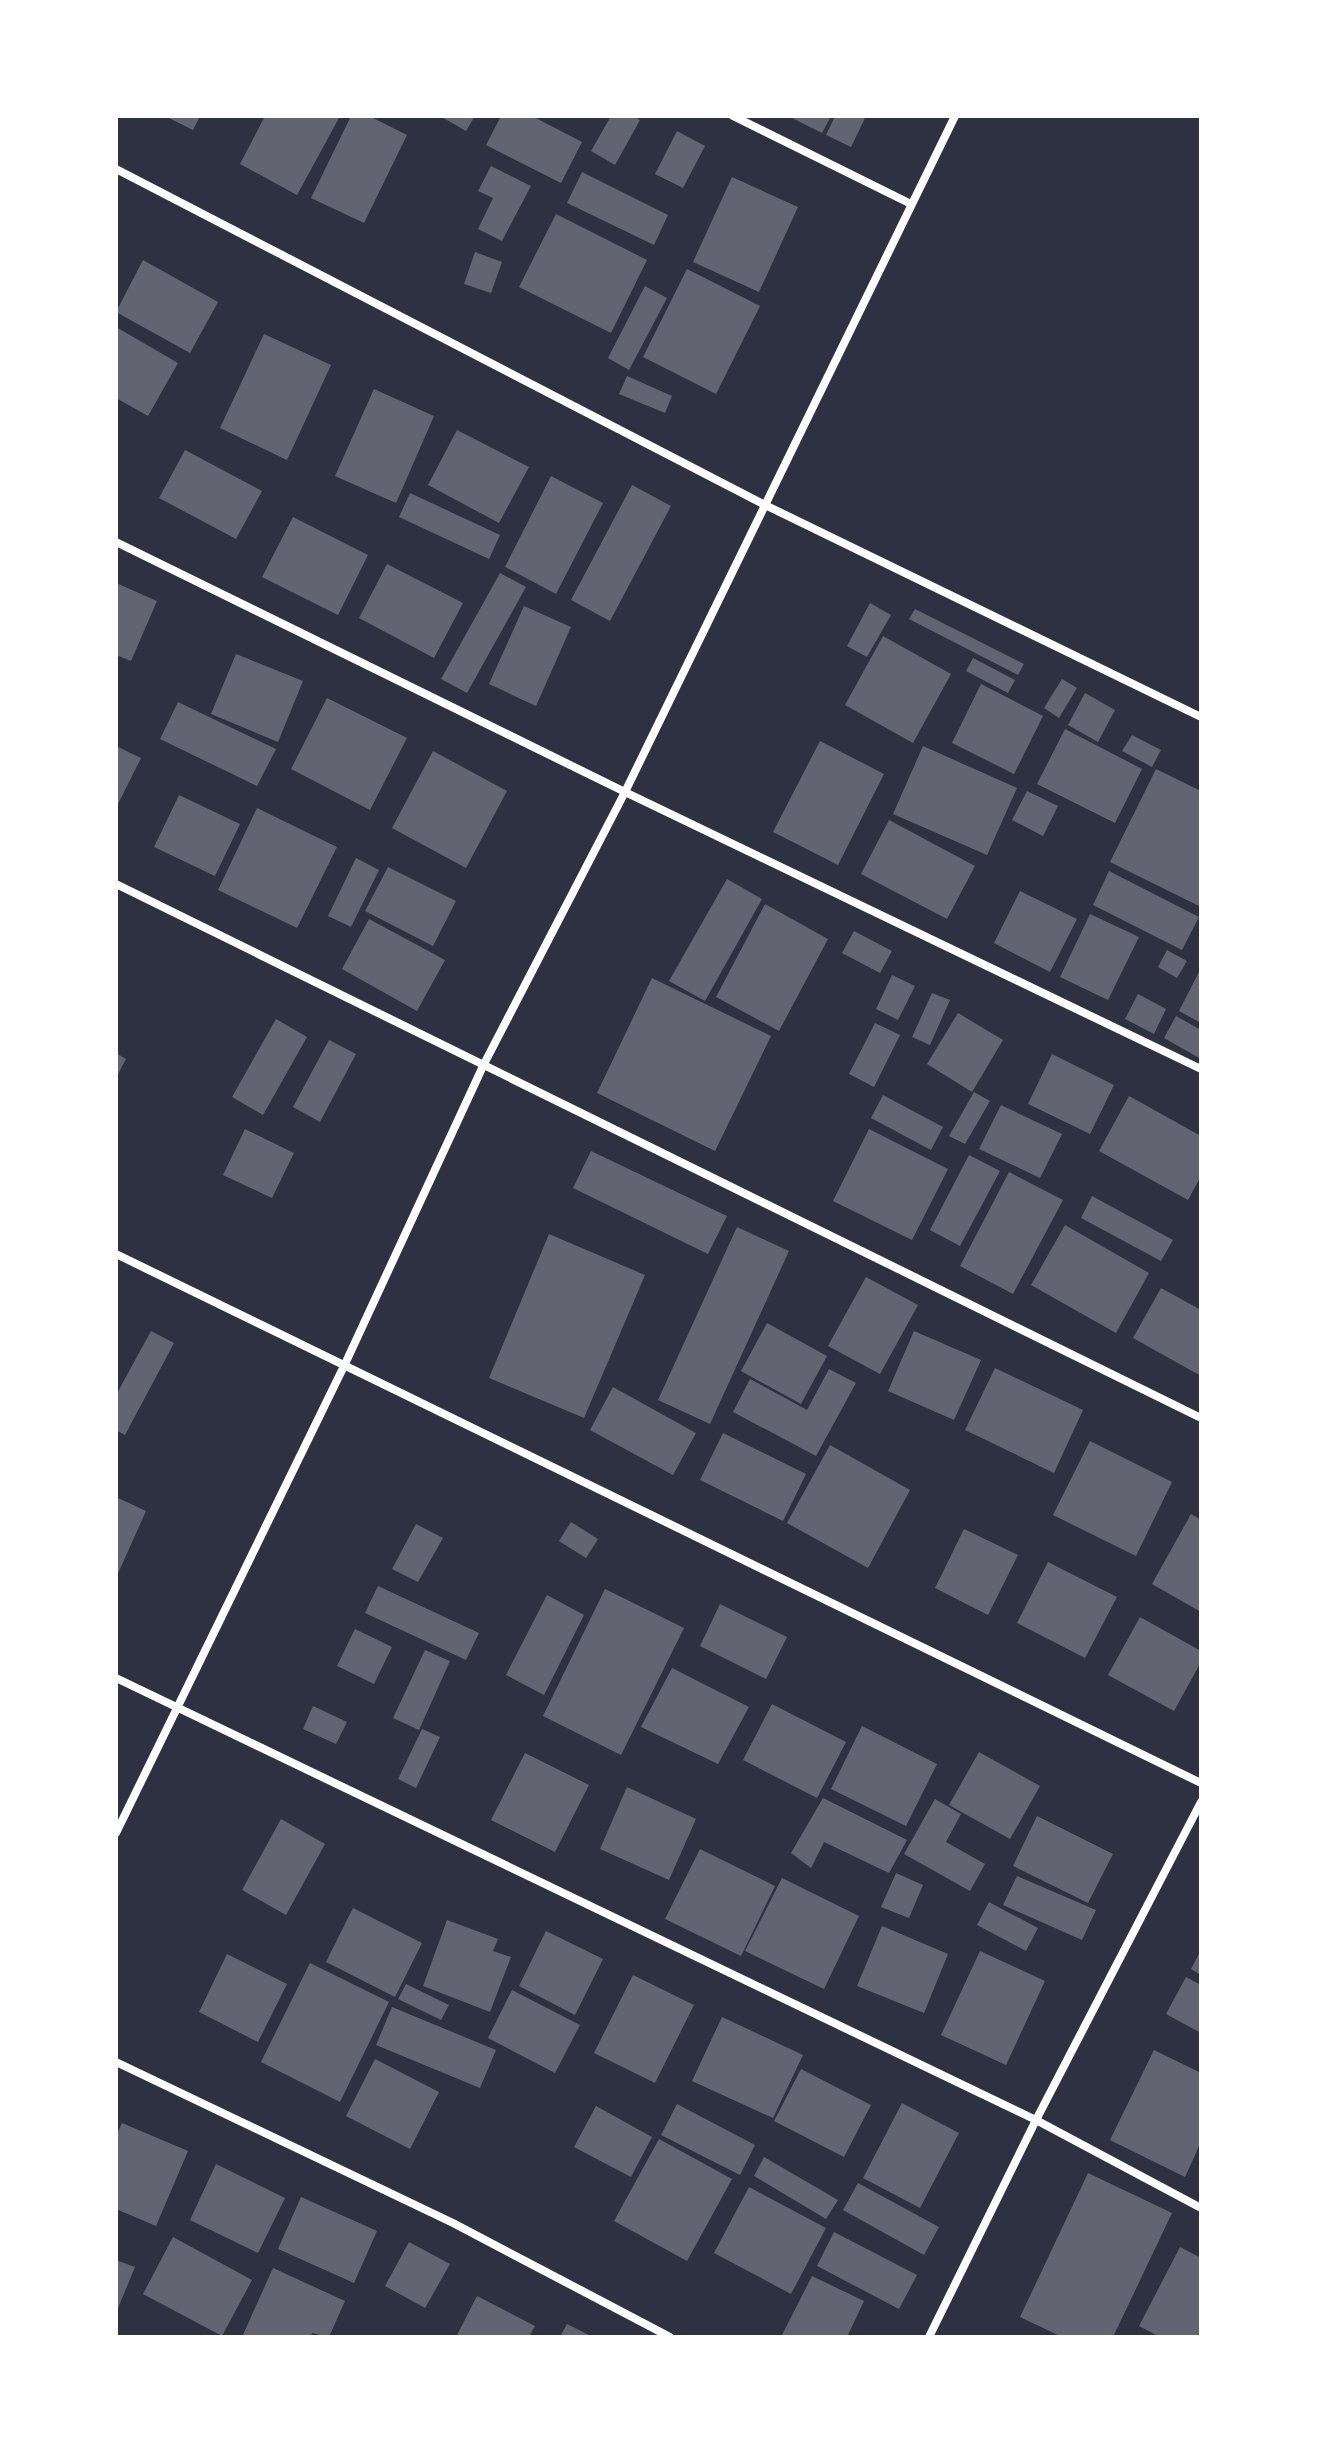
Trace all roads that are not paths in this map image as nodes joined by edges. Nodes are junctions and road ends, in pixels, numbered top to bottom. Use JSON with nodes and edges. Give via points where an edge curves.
{"nodes":[{"id":1,"x":733,"y":116,"type":"edge"},
{"id":2,"x":955,"y":116,"type":"edge"},
{"id":3,"x":116,"y":169,"type":"edge"},
{"id":4,"x":911,"y":204,"type":"junction"},
{"id":5,"x":765,"y":505,"type":"junction"},
{"id":6,"x":116,"y":542,"type":"edge"},
{"id":7,"x":1201,"y":717,"type":"edge"},
{"id":8,"x":625,"y":792,"type":"junction"},
{"id":9,"x":116,"y":884,"type":"edge"},
{"id":10,"x":484,"y":1064,"type":"junction"},
{"id":11,"x":1201,"y":1069,"type":"edge"},
{"id":12,"x":116,"y":1254,"type":"edge"},
{"id":13,"x":345,"y":1364,"type":"junction"},
{"id":14,"x":1201,"y":1418,"type":"edge"},
{"id":15,"x":116,"y":1678,"type":"edge"},
{"id":16,"x":177,"y":1708,"type":"junction"},
{"id":17,"x":1201,"y":1783,"type":"edge"},
{"id":18,"x":1201,"y":1802,"type":"edge"},
{"id":19,"x":116,"y":1833,"type":"edge"},
{"id":20,"x":116,"y":2062,"type":"edge"},
{"id":21,"x":1036,"y":2120,"type":"junction"},
{"id":22,"x":1201,"y":2208,"type":"edge"},
{"id":23,"x":670,"y":2337,"type":"edge"},
{"id":24,"x":929,"y":2337,"type":"edge"}],
"edges":[{"from":1,"to":4,"type":"street"},
{"from":2,"to":4,"type":"street"},
{"from":3,"to":5,"type":"street"},
{"from":4,"to":5,"type":"street"},
{"from":5,"to":7,"type":"street"},
{"from":5,"to":8,"type":"street"},
{"from":6,"to":8,"type":"street"},
{"from":8,"to":10,"type":"street"},
{"from":8,"to":11,"type":"street"},
{"from":9,"to":10,"type":"street"},
{"from":10,"to":13,"type":"street"},
{"from":10,"to":14,"type":"street"},
{"from":12,"to":13,"type":"street"},
{"from":13,"to":16,"type":"street"},
{"from":13,"to":17,"type":"street"},
{"from":15,"to":16,"type":"street"},
{"from":16,"to":19,"type":"street"},
{"from":16,"to":21,"type":"street"},
{"from":18,"to":21,"type":"street"},
{"from":20,"to":23,"type":"street","via":[[453,2223]]},
{"from":21,"to":22,"type":"street"},
{"from":21,"to":24,"type":"street"}]}
